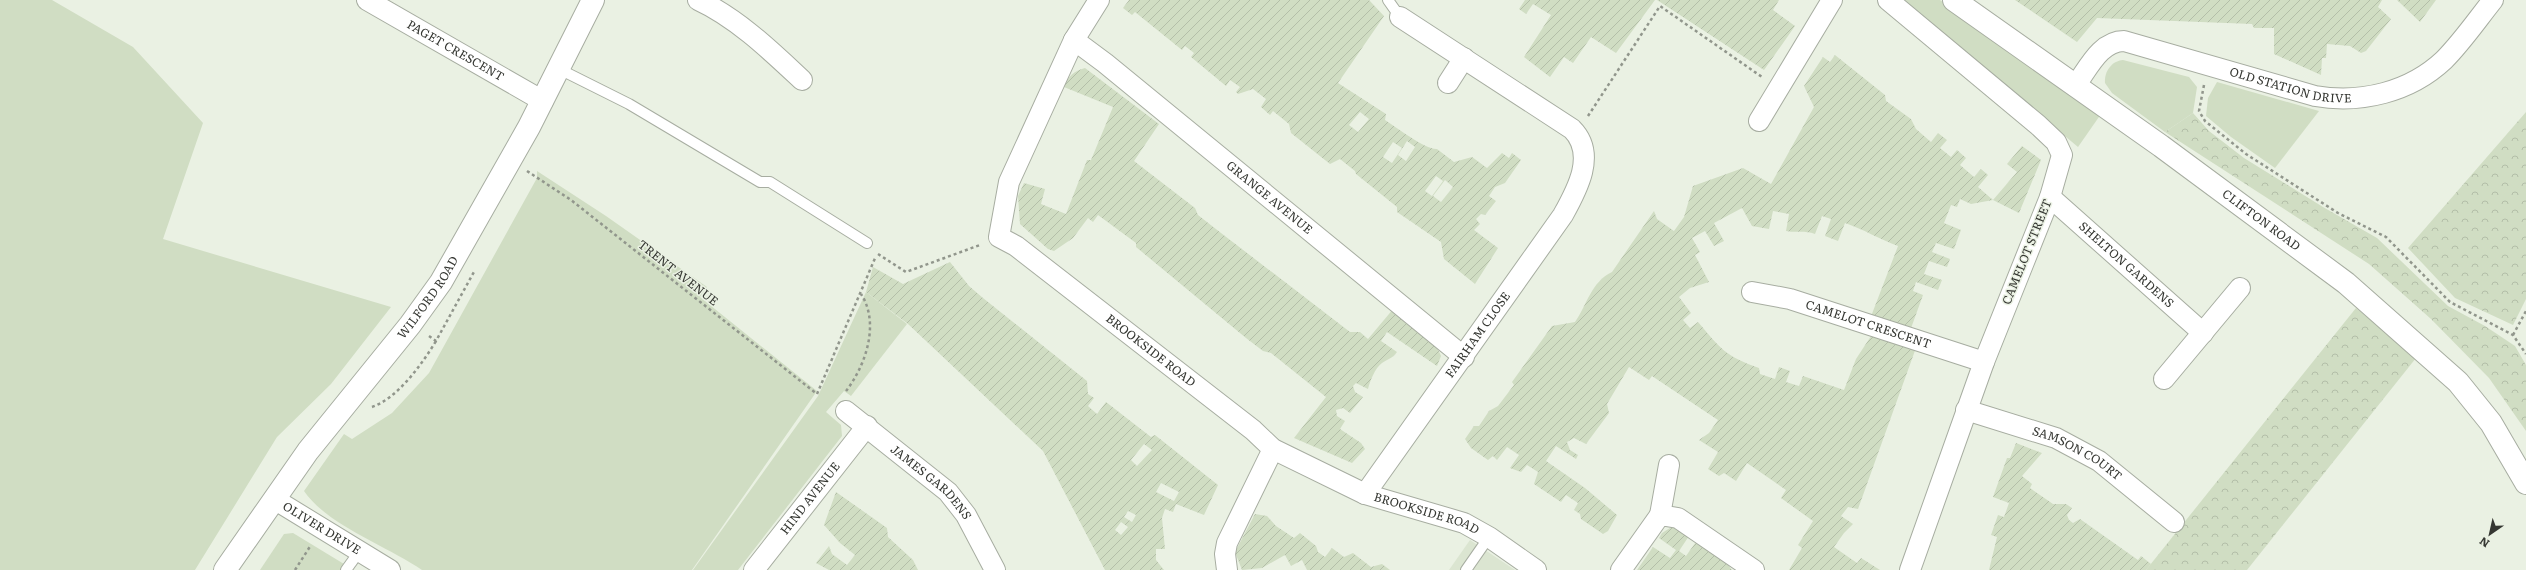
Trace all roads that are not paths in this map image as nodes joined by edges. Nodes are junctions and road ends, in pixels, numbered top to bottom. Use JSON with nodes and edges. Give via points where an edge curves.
{"nodes":[{"id":1,"x":367,"y":0,"type":"edge"},
{"id":2,"x":593,"y":0,"type":"edge"},
{"id":3,"x":698,"y":0,"type":"edge"},
{"id":4,"x":1099,"y":0,"type":"edge"},
{"id":5,"x":1388,"y":0,"type":"edge"},
{"id":6,"x":1832,"y":0,"type":"edge"},
{"id":7,"x":1888,"y":0,"type":"edge"},
{"id":8,"x":1954,"y":0,"type":"edge"},
{"id":9,"x":2492,"y":0,"type":"edge"},
{"id":10,"x":1400,"y":16,"type":"joint"},
{"id":11,"x":1074,"y":40,"type":"junction"},
{"id":12,"x":1464,"y":58,"type":"junction"},
{"id":13,"x":559,"y":69,"type":"junction"},
{"id":14,"x":802,"y":80,"type":"dead end"},
{"id":15,"x":1448,"y":83,"type":"dead end"},
{"id":16,"x":2075,"y":86,"type":"junction"},
{"id":17,"x":544,"y":101,"type":"junction"},
{"id":18,"x":1759,"y":121,"type":"dead end"},
{"id":19,"x":2050,"y":197,"type":"junction"},
{"id":20,"x":867,"y":243,"type":"dead end"},
{"id":21,"x":2240,"y":288,"type":"dead end"},
{"id":22,"x":1752,"y":292,"type":"dead end"},
{"id":23,"x":2203,"y":333,"type":"junction"},
{"id":24,"x":1464,"y":357,"type":"junction"},
{"id":25,"x":1984,"y":362,"type":"junction"},
{"id":26,"x":2164,"y":379,"type":"dead end"},
{"id":27,"x":1966,"y":410,"type":"junction"},
{"id":28,"x":846,"y":411,"type":"road end"},
{"id":29,"x":867,"y":426,"type":"junction"},
{"id":30,"x":1273,"y":449,"type":"junction"},
{"id":31,"x":1670,"y":465,"type":"dead end"},
{"id":32,"x":2526,"y":483,"type":"edge"},
{"id":33,"x":1365,"y":494,"type":"junction"},
{"id":34,"x":274,"y":499,"type":"junction"},
{"id":35,"x":1660,"y":515,"type":"junction"},
{"id":36,"x":2174,"y":522,"type":"dead end"},
{"id":37,"x":1489,"y":537,"type":"junction"},
{"id":38,"x":359,"y":552,"type":"junction"},
{"id":39,"x":224,"y":570,"type":"edge"},
{"id":40,"x":346,"y":570,"type":"edge"},
{"id":41,"x":390,"y":570,"type":"edge"},
{"id":42,"x":754,"y":570,"type":"edge"},
{"id":43,"x":995,"y":570,"type":"edge"},
{"id":44,"x":1227,"y":570,"type":"edge"},
{"id":45,"x":1466,"y":570,"type":"edge"},
{"id":46,"x":1536,"y":570,"type":"edge"},
{"id":47,"x":1621,"y":570,"type":"edge"},
{"id":48,"x":1754,"y":570,"type":"edge"},
{"id":49,"x":1910,"y":570,"type":"edge"}],
"edges":[{"from":1,"to":17,"type":"street","name":"PAGET CRESCENT"},
{"from":2,"to":13,"type":"street","name":"WILFORD ROAD"},
{"from":3,"to":14,"type":"street","via":[[722,12]]},
{"from":4,"to":11,"type":"street"},
{"from":5,"to":10,"type":"lane"},
{"from":6,"to":18,"type":"street"},
{"from":7,"to":19,"type":"street","name":"CAMELOT STREET","via":[[2056,142],[2060,148],[2062,161]]},
{"from":8,"to":16,"type":"street","name":"CLIFTON ROAD"},
{"from":9,"to":16,"type":"street","name":"OLD STATION DRIVE","via":[[2453,50],[2432,70],[2407,85],[2376,95],[2337,98],[2316,96],[2131,42],[2120,41],[2110,44],[2100,52]]},
{"from":10,"to":12,"type":"street"},
{"from":11,"to":24,"type":"street","name":"GRANGE AVENUE","via":[[1105,62]]},
{"from":11,"to":30,"type":"street","name":"BROOKSIDE ROAD","via":[[1009,182],[1000,238],[1022,251],[1247,425]]},
{"from":12,"to":15,"type":"street"},
{"from":12,"to":24,"type":"street","name":"FAIRHAM CLOSE","via":[[1576,133],[1588,175]]},
{"from":13,"to":17,"type":"street","name":"WILFORD ROAD"},
{"from":13,"to":20,"type":"lane","via":[[629,104],[760,182],[770,182]]},
{"from":16,"to":32,"type":"street","name":"CLIFTON ROAD","via":[[2276,230],[2346,284],[2448,372],[2491,422]]},
{"from":17,"to":34,"type":"street","name":"WILFORD ROAD","via":[[434,291],[410,325],[308,451]]},
{"from":19,"to":23,"type":"street","name":"SHELTON GARDENS"},
{"from":19,"to":25,"type":"street","name":"CAMELOT STREET"},
{"from":21,"to":23,"type":"street"},
{"from":22,"to":25,"type":"street","name":"CAMELOT CRESCENT","via":[[1790,299]]},
{"from":23,"to":26,"type":"street"},
{"from":24,"to":33,"type":"street","name":"FAIRHAM CLOSE"},
{"from":25,"to":27,"type":"street","name":"CAMELOT STREET"},
{"from":27,"to":36,"type":"street","name":"SAMSON COURT","via":[[2056,438],[2099,461]]},
{"from":27,"to":49,"type":"street","name":"CAMELOT STREET"},
{"from":28,"to":29,"type":"street","name":"JAMES GARDENS"},
{"from":29,"to":42,"type":"street","name":"HIND AVENUE"},
{"from":29,"to":43,"type":"street","name":"JAMES GARDENS","via":[[948,492],[966,515]]},
{"from":30,"to":33,"type":"street","name":"BROOKSIDE ROAD"},
{"from":30,"to":44,"type":"street","via":[[1227,543]]},
{"from":31,"to":35,"type":"street"},
{"from":33,"to":37,"type":"street","name":"BROOKSIDE ROAD","via":[[1464,523]]},
{"from":34,"to":38,"type":"street","name":"OLIVER DRIVE"},
{"from":34,"to":39,"type":"street","name":"WILFORD ROAD"},
{"from":35,"to":47,"type":"street"},
{"from":35,"to":48,"type":"street","via":[[1678,518]]},
{"from":37,"to":45,"type":"lane"},
{"from":37,"to":46,"type":"street","name":"BROOKSIDE ROAD"},
{"from":38,"to":40,"type":"lane"},
{"from":38,"to":41,"type":"street","name":"OLIVER DRIVE"}]}
